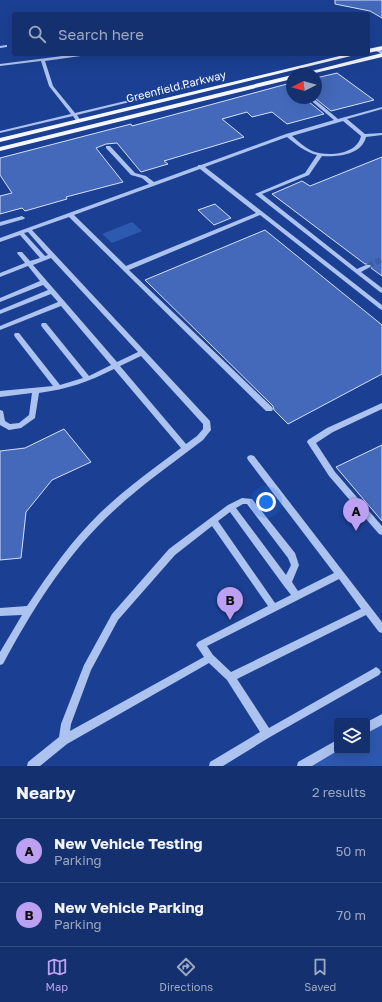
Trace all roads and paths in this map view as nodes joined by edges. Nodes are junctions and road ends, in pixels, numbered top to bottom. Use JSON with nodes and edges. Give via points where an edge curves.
{"nodes":[{"id":1,"x":164,"y":0,"type":"edge"},
{"id":2,"x":170,"y":0,"type":"edge"},
{"id":3,"x":6,"y":46,"type":"dead end"},
{"id":4,"x":0,"y":47,"type":"edge"},
{"id":5,"x":379,"y":49,"type":"edge"},
{"id":6,"x":382,"y":54,"type":"edge"},
{"id":7,"x":73,"y":56,"type":"edge"},
{"id":8,"x":348,"y":56,"type":"edge"},
{"id":9,"x":43,"y":60,"type":"junction"},
{"id":10,"x":0,"y":65,"type":"edge"},
{"id":11,"x":322,"y":69,"type":"edge"},
{"id":12,"x":286,"y":78,"type":"edge"},
{"id":13,"x":197,"y":85,"type":"dead end"},
{"id":14,"x":317,"y":104,"type":"edge"},
{"id":15,"x":382,"y":108,"type":"edge"},
{"id":16,"x":74,"y":114,"type":"junction"},
{"id":17,"x":344,"y":119,"type":"junction"},
{"id":18,"x":79,"y":121,"type":"junction"},
{"id":19,"x":338,"y":121,"type":"junction"},
{"id":20,"x":0,"y":132,"type":"edge"},
{"id":21,"x":382,"y":134,"type":"edge"},
{"id":22,"x":288,"y":135,"type":"junction"},
{"id":23,"x":364,"y":136,"type":"junction"},
{"id":24,"x":0,"y":140,"type":"edge"},
{"id":25,"x":108,"y":147,"type":"dead end"},
{"id":26,"x":0,"y":149,"type":"edge"},
{"id":27,"x":321,"y":154,"type":"junction"},
{"id":28,"x":200,"y":166,"type":"junction"},
{"id":29,"x":153,"y":184,"type":"junction"},
{"id":30,"x":260,"y":213,"type":"junction"},
{"id":31,"x":70,"y":214,"type":"junction"},
{"id":32,"x":22,"y":218,"type":"dead end"},
{"id":33,"x":0,"y":224,"type":"edge"},
{"id":34,"x":29,"y":230,"type":"junction"},
{"id":35,"x":21,"y":233,"type":"junction"},
{"id":36,"x":0,"y":240,"type":"edge"},
{"id":37,"x":20,"y":253,"type":"dead end"},
{"id":38,"x":53,"y":255,"type":"junction"},
{"id":39,"x":44,"y":258,"type":"junction"},
{"id":40,"x":29,"y":264,"type":"junction"},
{"id":41,"x":368,"y":266,"type":"tunnel mouth"},
{"id":42,"x":125,"y":269,"type":"junction"},
{"id":43,"x":357,"y":272,"type":"junction"},
{"id":44,"x":0,"y":275,"type":"edge"},
{"id":45,"x":44,"y":282,"type":"junction"},
{"id":46,"x":52,"y":291,"type":"junction"},
{"id":47,"x":382,"y":291,"type":"edge"},
{"id":48,"x":0,"y":300,"type":"edge"},
{"id":49,"x":62,"y":303,"type":"junction"},
{"id":50,"x":382,"y":308,"type":"edge"},
{"id":51,"x":0,"y":312,"type":"edge"},
{"id":52,"x":44,"y":325,"type":"dead end"},
{"id":53,"x":0,"y":328,"type":"edge"},
{"id":54,"x":17,"y":334,"type":"dead end"},
{"id":55,"x":142,"y":353,"type":"junction"},
{"id":56,"x":116,"y":366,"type":"junction"},
{"id":57,"x":88,"y":379,"type":"junction"},
{"id":58,"x":58,"y":388,"type":"junction"},
{"id":59,"x":36,"y":390,"type":"junction"},
{"id":60,"x":0,"y":394,"type":"edge"},
{"id":61,"x":382,"y":406,"type":"edge"},
{"id":62,"x":269,"y":409,"type":"dead end"},
{"id":63,"x":0,"y":413,"type":"edge"},
{"id":64,"x":186,"y":449,"type":"junction"},
{"id":65,"x":251,"y":458,"type":"dead end"},
{"id":66,"x":231,"y":507,"type":"junction"},
{"id":67,"x":213,"y":520,"type":"junction"},
{"id":68,"x":382,"y":532,"type":"edge"},
{"id":69,"x":340,"y":574,"type":"junction"},
{"id":70,"x":287,"y":583,"type":"junction"},
{"id":71,"x":297,"y":596,"type":"junction"},
{"id":72,"x":274,"y":608,"type":"junction"},
{"id":73,"x":29,"y":610,"type":"junction"},
{"id":74,"x":368,"y":610,"type":"junction"},
{"id":75,"x":0,"y":612,"type":"edge"},
{"id":76,"x":382,"y":629,"type":"edge"},
{"id":77,"x":210,"y":658,"type":"junction"},
{"id":78,"x":0,"y":661,"type":"edge"},
{"id":79,"x":376,"y":672,"type":"dead end"},
{"id":80,"x":230,"y":677,"type":"junction"},
{"id":81,"x":382,"y":719,"type":"edge"},
{"id":82,"x":370,"y":726,"type":"edge"},
{"id":83,"x":267,"y":734,"type":"junction"},
{"id":84,"x":64,"y":740,"type":"junction"},
{"id":85,"x":334,"y":747,"type":"edge"},
{"id":86,"x":32,"y":766,"type":"edge"},
{"id":87,"x":214,"y":766,"type":"edge"},
{"id":88,"x":302,"y":766,"type":"edge"}],
"edges":[{"from":1,"to":2,"type":"street"},
{"from":3,"to":4,"type":"street"},
{"from":5,"to":6,"type":"street"},
{"from":6,"to":11,"type":"main road"},
{"from":7,"to":9,"type":"street"},
{"from":8,"to":18,"type":"main road","name":"Greenfield Parkway"},
{"from":9,"to":10,"type":"street"},
{"from":9,"to":16,"type":"street","via":[[51,86]]},
{"from":12,"to":26,"type":"main road","name":"Greenfield Parkway"},
{"from":13,"to":16,"type":"street"},
{"from":14,"to":19,"type":"street"},
{"from":15,"to":17,"type":"street"},
{"from":16,"to":18,"type":"street"},
{"from":16,"to":20,"type":"street"},
{"from":17,"to":19,"type":"street"},
{"from":17,"to":23,"type":"street"},
{"from":18,"to":24,"type":"main road","name":"Greenfield Parkway"},
{"from":19,"to":22,"type":"street"},
{"from":21,"to":23,"type":"street"},
{"from":22,"to":27,"type":"street","via":[[311,153]]},
{"from":22,"to":28,"type":"street"},
{"from":23,"to":27,"type":"street","via":[[362,145],[356,149],[339,154]]},
{"from":25,"to":29,"type":"street","via":[[133,174],[144,177]]},
{"from":27,"to":43,"type":"street","via":[[308,174],[258,194]]},
{"from":28,"to":29,"type":"street"},
{"from":28,"to":30,"type":"street"},
{"from":29,"to":31,"type":"street"},
{"from":30,"to":42,"type":"street"},
{"from":30,"to":50,"type":"street"},
{"from":31,"to":34,"type":"street"},
{"from":31,"to":42,"type":"street"},
{"from":32,"to":33,"type":"street"},
{"from":34,"to":35,"type":"street"},
{"from":34,"to":38,"type":"street"},
{"from":35,"to":36,"type":"street"},
{"from":35,"to":39,"type":"street"},
{"from":37,"to":40,"type":"street"},
{"from":38,"to":39,"type":"street"},
{"from":38,"to":55,"type":"street"},
{"from":39,"to":40,"type":"street"},
{"from":40,"to":44,"type":"street"},
{"from":40,"to":45,"type":"street"},
{"from":41,"to":43,"type":"street"},
{"from":42,"to":62,"type":"street"},
{"from":43,"to":47,"type":"street"},
{"from":45,"to":46,"type":"street"},
{"from":45,"to":48,"type":"street"},
{"from":46,"to":49,"type":"street"},
{"from":46,"to":51,"type":"street"},
{"from":49,"to":53,"type":"street"},
{"from":49,"to":56,"type":"street"},
{"from":52,"to":57,"type":"street"},
{"from":54,"to":58,"type":"street"},
{"from":55,"to":56,"type":"street"},
{"from":55,"to":64,"type":"street","via":[[207,423],[207,430]]},
{"from":56,"to":57,"type":"street"},
{"from":56,"to":64,"type":"street"},
{"from":57,"to":58,"type":"street"},
{"from":58,"to":59,"type":"street"},
{"from":59,"to":60,"type":"street"},
{"from":59,"to":63,"type":"street","via":[[32,416],[20,425],[9,427],[1,422]]},
{"from":61,"to":68,"type":"street","via":[[330,430],[312,442],[332,474]]},
{"from":64,"to":73,"type":"street","via":[[140,484],[91,528]]},
{"from":65,"to":69,"type":"street"},
{"from":66,"to":67,"type":"street"},
{"from":66,"to":70,"type":"street"},
{"from":66,"to":70,"type":"street","via":[[248,500],[292,556],[295,565]]},
{"from":67,"to":72,"type":"street"},
{"from":67,"to":84,"type":"street","via":[[172,552],[116,617],[87,668],[66,724]]},
{"from":69,"to":71,"type":"street"},
{"from":69,"to":74,"type":"street"},
{"from":70,"to":71,"type":"street"},
{"from":71,"to":72,"type":"street"},
{"from":72,"to":77,"type":"street","via":[[202,645]]},
{"from":73,"to":75,"type":"street"},
{"from":73,"to":78,"type":"street"},
{"from":74,"to":76,"type":"street"},
{"from":74,"to":80,"type":"street"},
{"from":77,"to":80,"type":"street"},
{"from":77,"to":84,"type":"street"},
{"from":79,"to":83,"type":"street"},
{"from":80,"to":83,"type":"street"},
{"from":81,"to":82,"type":"street"},
{"from":83,"to":87,"type":"street"},
{"from":84,"to":86,"type":"street"},
{"from":85,"to":88,"type":"street"}]}
